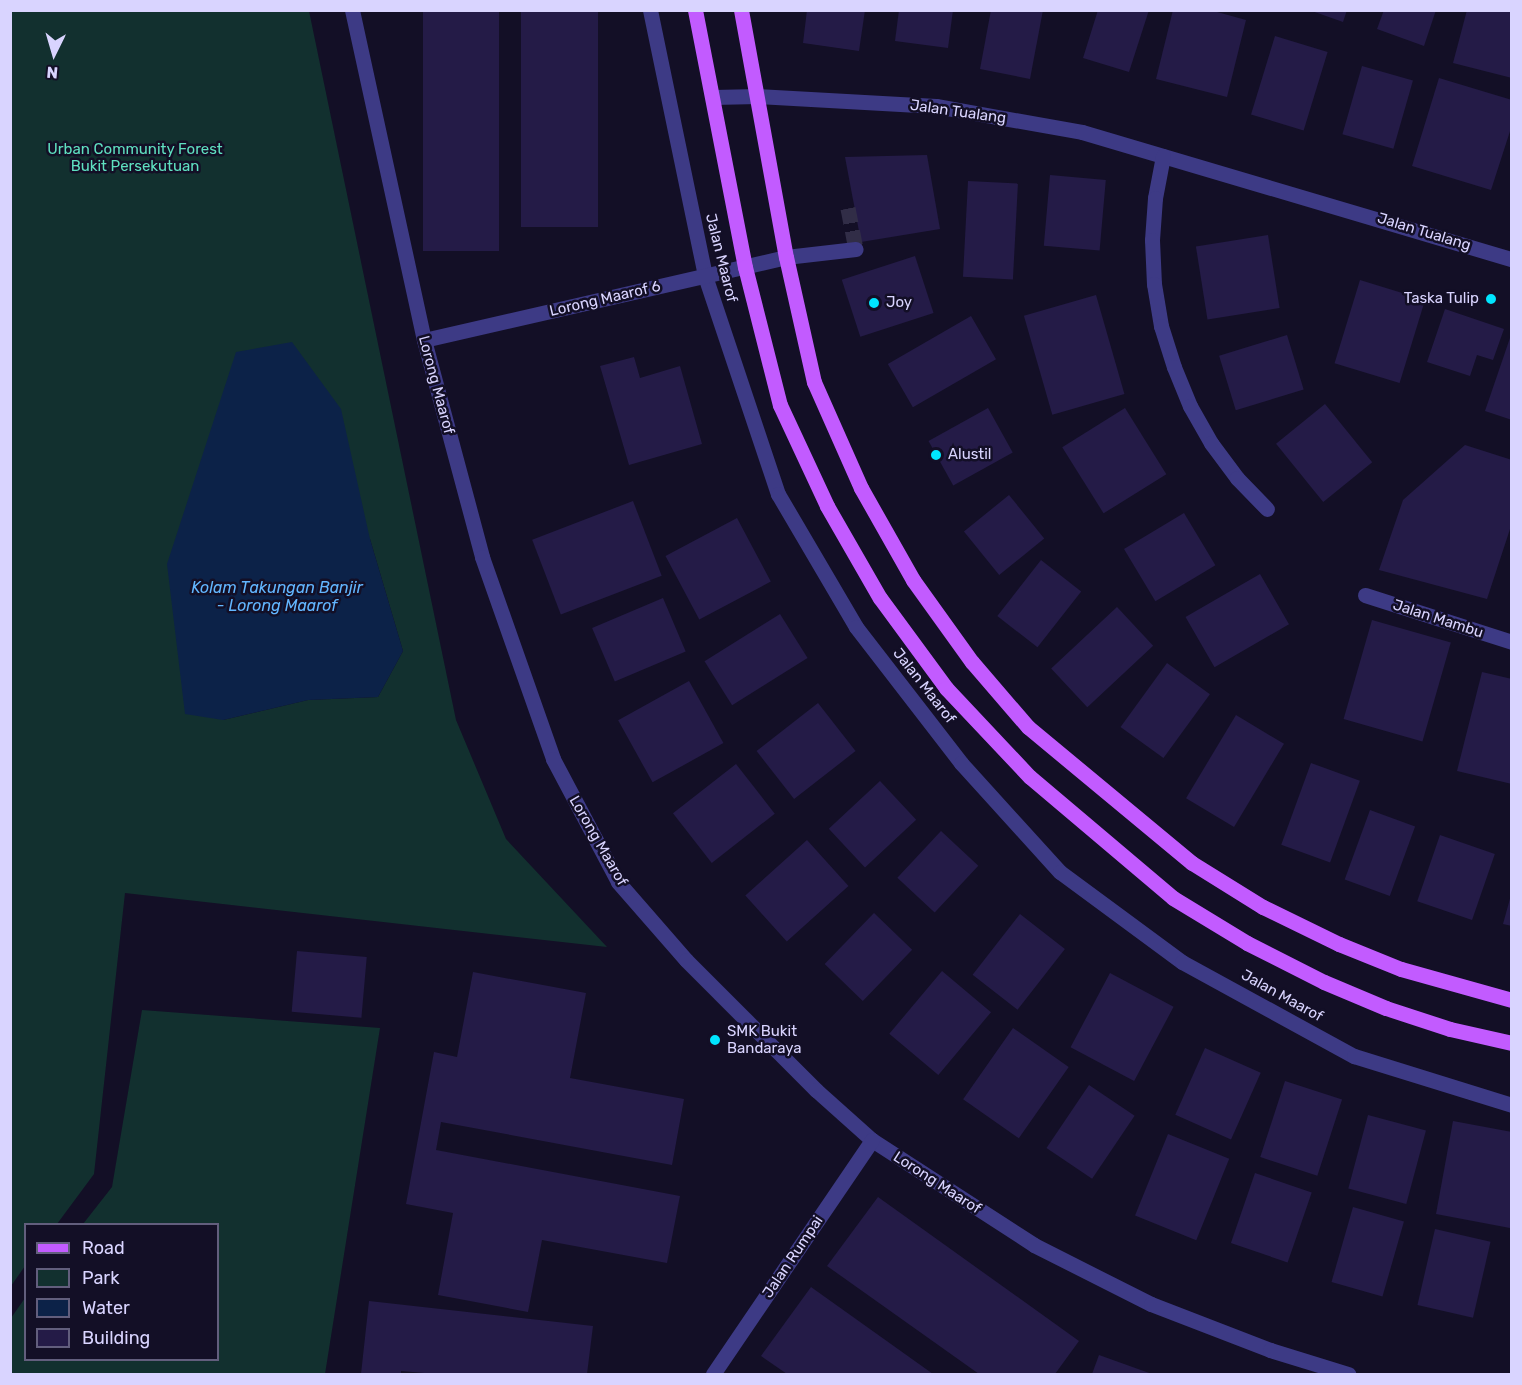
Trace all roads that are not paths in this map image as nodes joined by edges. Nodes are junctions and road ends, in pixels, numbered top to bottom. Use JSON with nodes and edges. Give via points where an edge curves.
{"nodes":[{"id":1,"x":352,"y":10,"type":"edge"},
{"id":2,"x":650,"y":10,"type":"edge"},
{"id":3,"x":695,"y":10,"type":"edge"},
{"id":4,"x":741,"y":10,"type":"edge"},
{"id":5,"x":758,"y":96,"type":"junction"},
{"id":6,"x":713,"y":97,"type":"junction"},
{"id":7,"x":1163,"y":156,"type":"junction"},
{"id":8,"x":856,"y":249,"type":"dead end"},
{"id":9,"x":786,"y":257,"type":"junction"},
{"id":10,"x":1512,"y":259,"type":"edge"},
{"id":11,"x":746,"y":267,"type":"junction"},
{"id":12,"x":705,"y":276,"type":"junction"},
{"id":13,"x":424,"y":340,"type":"junction"},
{"id":14,"x":1267,"y":509,"type":"dead end"},
{"id":15,"x":1365,"y":595,"type":"dead end"},
{"id":16,"x":1512,"y":642,"type":"edge"},
{"id":17,"x":1512,"y":1000,"type":"edge"},
{"id":18,"x":1512,"y":1043,"type":"edge"},
{"id":19,"x":1512,"y":1105,"type":"edge"},
{"id":20,"x":872,"y":1140,"type":"junction"},
{"id":21,"x":713,"y":1374,"type":"edge"},
{"id":22,"x":1348,"y":1374,"type":"edge"}],
"edges":[{"from":1,"to":13,"type":"street","name":"Lorong Maarof"},
{"from":2,"to":12,"type":"street","name":"Jalan Maarof"},
{"from":3,"to":6,"type":"main road","name":"Jalan Maarof"},
{"from":4,"to":5,"type":"main road"},
{"from":5,"to":6,"type":"street","name":"Jalan Tualang"},
{"from":5,"to":7,"type":"street","name":"Jalan Tualang","via":[[936,106],[1082,132]]},
{"from":5,"to":9,"type":"main road"},
{"from":6,"to":11,"type":"main road","name":"Jalan Maarof"},
{"from":7,"to":10,"type":"street","name":"Jalan Tualang"},
{"from":7,"to":14,"type":"street","via":[[1152,240],[1154,284],[1173,367],[1211,443]]},
{"from":8,"to":9,"type":"street","name":"Lorong Maarof 6"},
{"from":9,"to":11,"type":"street","name":"Lorong Maarof 6"},
{"from":9,"to":17,"type":"main road","via":[[814,382],[861,488],[913,580],[972,662],[1028,727],[1191,863],[1263,906],[1339,944],[1401,969]]},
{"from":11,"to":12,"type":"street","name":"Lorong Maarof 6"},
{"from":11,"to":18,"type":"main road","name":"Jalan Maarof","via":[[780,405],[827,506],[880,598],[940,679],[1030,777],[1173,898],[1247,943],[1386,1008],[1450,1029]]},
{"from":12,"to":13,"type":"street","name":"Lorong Maarof 6"},
{"from":12,"to":19,"type":"street","name":"Jalan Maarof","via":[[778,494],[856,627],[961,763],[1060,872],[1182,962],[1354,1056]]},
{"from":13,"to":20,"type":"street","name":"Lorong Maarof","via":[[482,557],[553,759],[600,851],[618,882],[686,960],[816,1090]]},
{"from":15,"to":16,"type":"street","name":"Jalan Mambu"},
{"from":20,"to":21,"type":"street","name":"Jalan Rumpai"},
{"from":20,"to":22,"type":"street","name":"Lorong Maarof","via":[[1034,1245],[1151,1304],[1270,1350]]}]}
